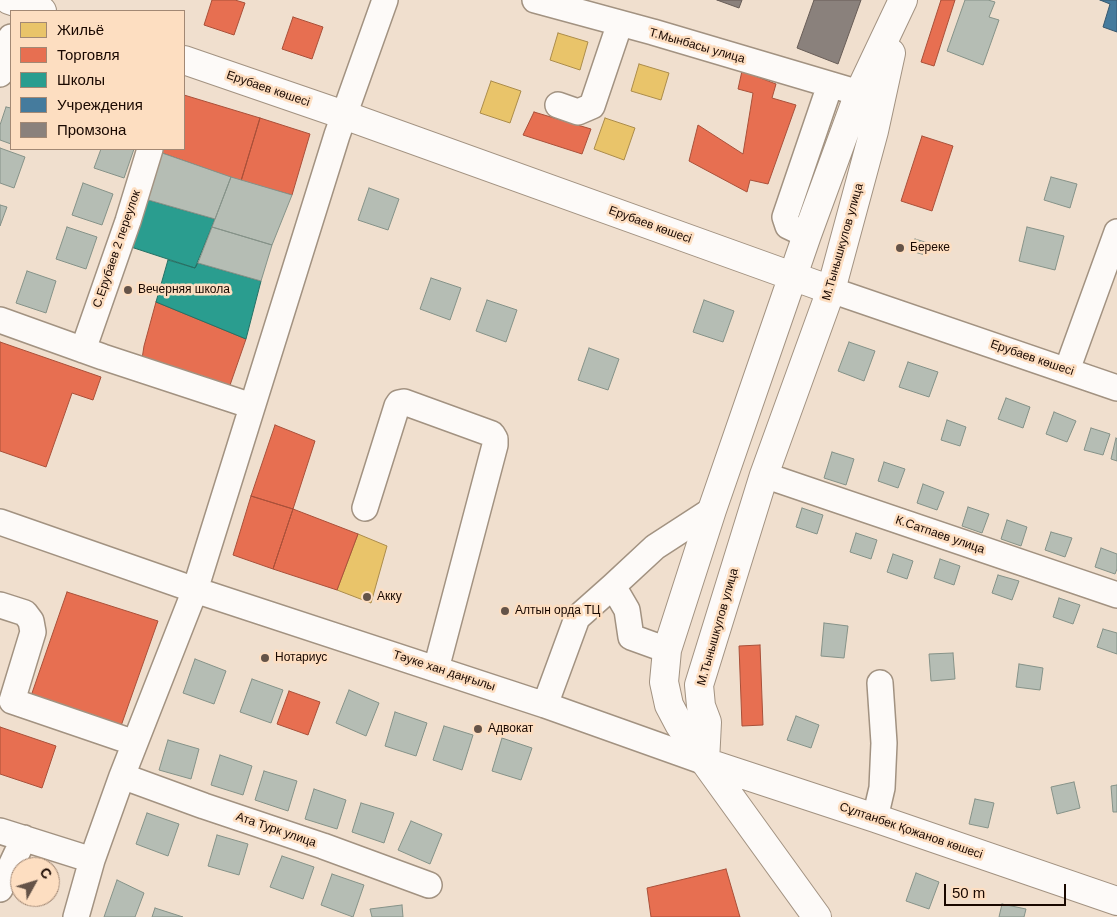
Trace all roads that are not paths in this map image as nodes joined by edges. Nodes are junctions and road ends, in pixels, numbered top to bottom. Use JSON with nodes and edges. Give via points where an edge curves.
{"nodes":[{"id":1,"x":385,"y":0,"type":"edge"},
{"id":2,"x":535,"y":0,"type":"edge"},
{"id":3,"x":902,"y":4,"type":"edge"},
{"id":4,"x":620,"y":24,"type":"junction"},
{"id":5,"x":10,"y":40,"type":"edge"},
{"id":6,"x":185,"y":60,"type":"edge"},
{"id":7,"x":0,"y":74,"type":"edge"},
{"id":8,"x":830,"y":85,"type":"junction"},
{"id":9,"x":860,"y":93,"type":"junction"},
{"id":10,"x":558,"y":105,"type":"dead end"},
{"id":11,"x":344,"y":115,"type":"junction"},
{"id":12,"x":150,"y":150,"type":"edge"},
{"id":13,"x":1117,"y":232,"type":"edge"},
{"id":14,"x":807,"y":235,"type":"junction"},
{"id":15,"x":793,"y":276,"type":"junction"},
{"id":16,"x":831,"y":290,"type":"junction"},
{"id":17,"x":0,"y":320,"type":"edge"},
{"id":18,"x":83,"y":350,"type":"junction"},
{"id":19,"x":1067,"y":370,"type":"junction"},
{"id":20,"x":1117,"y":388,"type":"edge"},
{"id":21,"x":252,"y":406,"type":"junction"},
{"id":22,"x":764,"y":475,"type":"junction"},
{"id":23,"x":365,"y":508,"type":"dead end"},
{"id":24,"x":712,"y":510,"type":"junction"},
{"id":25,"x":0,"y":522,"type":"edge"},
{"id":26,"x":613,"y":586,"type":"junction"},
{"id":27,"x":195,"y":590,"type":"junction"},
{"id":28,"x":1117,"y":595,"type":"edge"},
{"id":29,"x":0,"y":605,"type":"edge"},
{"id":30,"x":668,"y":650,"type":"junction"},
{"id":31,"x":436,"y":669,"type":"junction"},
{"id":32,"x":880,"y":683,"type":"dead end"},
{"id":33,"x":6,"y":699,"type":"edge"},
{"id":34,"x":545,"y":705,"type":"junction"},
{"id":35,"x":135,"y":743,"type":"junction"},
{"id":36,"x":705,"y":762,"type":"junction"},
{"id":37,"x":122,"y":776,"type":"junction"},
{"id":38,"x":875,"y":818,"type":"junction"},
{"id":39,"x":0,"y":831,"type":"edge"},
{"id":40,"x":24,"y":838,"type":"junction"},
{"id":41,"x":92,"y":860,"type":"junction"},
{"id":42,"x":5,"y":867,"type":"edge"},
{"id":43,"x":429,"y":885,"type":"dead end"},
{"id":44,"x":0,"y":889,"type":"edge"},
{"id":45,"x":1117,"y":901,"type":"edge"},
{"id":46,"x":76,"y":917,"type":"edge"},
{"id":47,"x":817,"y":917,"type":"edge"}],
"edges":[{"from":1,"to":11,"type":"street"},
{"from":2,"to":4,"type":"street","name":"Т.Мынбасы улица"},
{"from":3,"to":9,"type":"main road","name":"М.Тынышкулов улица"},
{"from":3,"to":16,"type":"main road","name":"М.Тынышкулов улица","via":[[874,131]]},
{"from":4,"to":8,"type":"street","name":"Т.Мынбасы улица"},
{"from":4,"to":10,"type":"street","via":[[592,106],[578,112]]},
{"from":5,"to":7,"type":"street"},
{"from":6,"to":11,"type":"main road","name":"Ерубаев көшесі"},
{"from":8,"to":9,"type":"street","name":"Т.Мынбасы улица"},
{"from":8,"to":14,"type":"street","via":[[785,217],[788,226]]},
{"from":9,"to":14,"type":"main road","name":"М.Тынышкулов улица"},
{"from":11,"to":15,"type":"main road","name":"Ерубаев көшесі"},
{"from":11,"to":21,"type":"street"},
{"from":12,"to":18,"type":"street","name":"С.Ерубаев 2 переулок"},
{"from":13,"to":19,"type":"street"},
{"from":14,"to":15,"type":"main road","name":"М.Тынышкулов улица"},
{"from":15,"to":16,"type":"main road","name":"Ерубаев көшесі"},
{"from":15,"to":24,"type":"main road","name":"М.Тынышкулов улица"},
{"from":16,"to":19,"type":"street","name":"Ерубаев көшесі"},
{"from":16,"to":22,"type":"main road","name":"М.Тынышкулов улица"},
{"from":17,"to":18,"type":"street"},
{"from":18,"to":21,"type":"street"},
{"from":19,"to":20,"type":"street","name":"Ерубаев көшесі"},
{"from":21,"to":27,"type":"street"},
{"from":22,"to":28,"type":"street","name":"К.Сатпаев улица"},
{"from":22,"to":36,"type":"main road","name":"М.Тынышкулов улица","via":[[698,685],[707,722]]},
{"from":23,"to":31,"type":"street","via":[[399,403],[404,402],[492,434],[495,439]]},
{"from":24,"to":26,"type":"street","via":[[655,547]]},
{"from":24,"to":30,"type":"main road","name":"М.Тынышкулов улица"},
{"from":25,"to":27,"type":"street","name":"Тәуке хан даңғылы"},
{"from":26,"to":30,"type":"street","via":[[627,610],[631,637]]},
{"from":26,"to":34,"type":"street","via":[[577,618]]},
{"from":27,"to":31,"type":"street","name":"Тәуке хан даңғылы"},
{"from":27,"to":35,"type":"street"},
{"from":29,"to":33,"type":"street","via":[[25,613],[33,632]]},
{"from":30,"to":36,"type":"main road","name":"М.Тынышкулов улица","via":[[664,682],[669,706]]},
{"from":31,"to":34,"type":"street","name":"Тәуке хан даңғылы"},
{"from":32,"to":38,"type":"street","via":[[884,743],[882,788]]},
{"from":33,"to":35,"type":"street"},
{"from":34,"to":36,"type":"street","name":"Тәуке хан даңғылы"},
{"from":35,"to":37,"type":"street"},
{"from":36,"to":38,"type":"main road","name":"Сұлтанбек Қожанов көшесі"},
{"from":36,"to":47,"type":"main road"},
{"from":37,"to":41,"type":"street"},
{"from":37,"to":43,"type":"street","name":"Ата Турк улица"},
{"from":38,"to":45,"type":"main road","name":"Сұлтанбек Қожанов көшесі"},
{"from":39,"to":40,"type":"street"},
{"from":40,"to":41,"type":"street"},
{"from":40,"to":42,"type":"street"},
{"from":41,"to":46,"type":"street"},
{"from":42,"to":44,"type":"street"}]}
